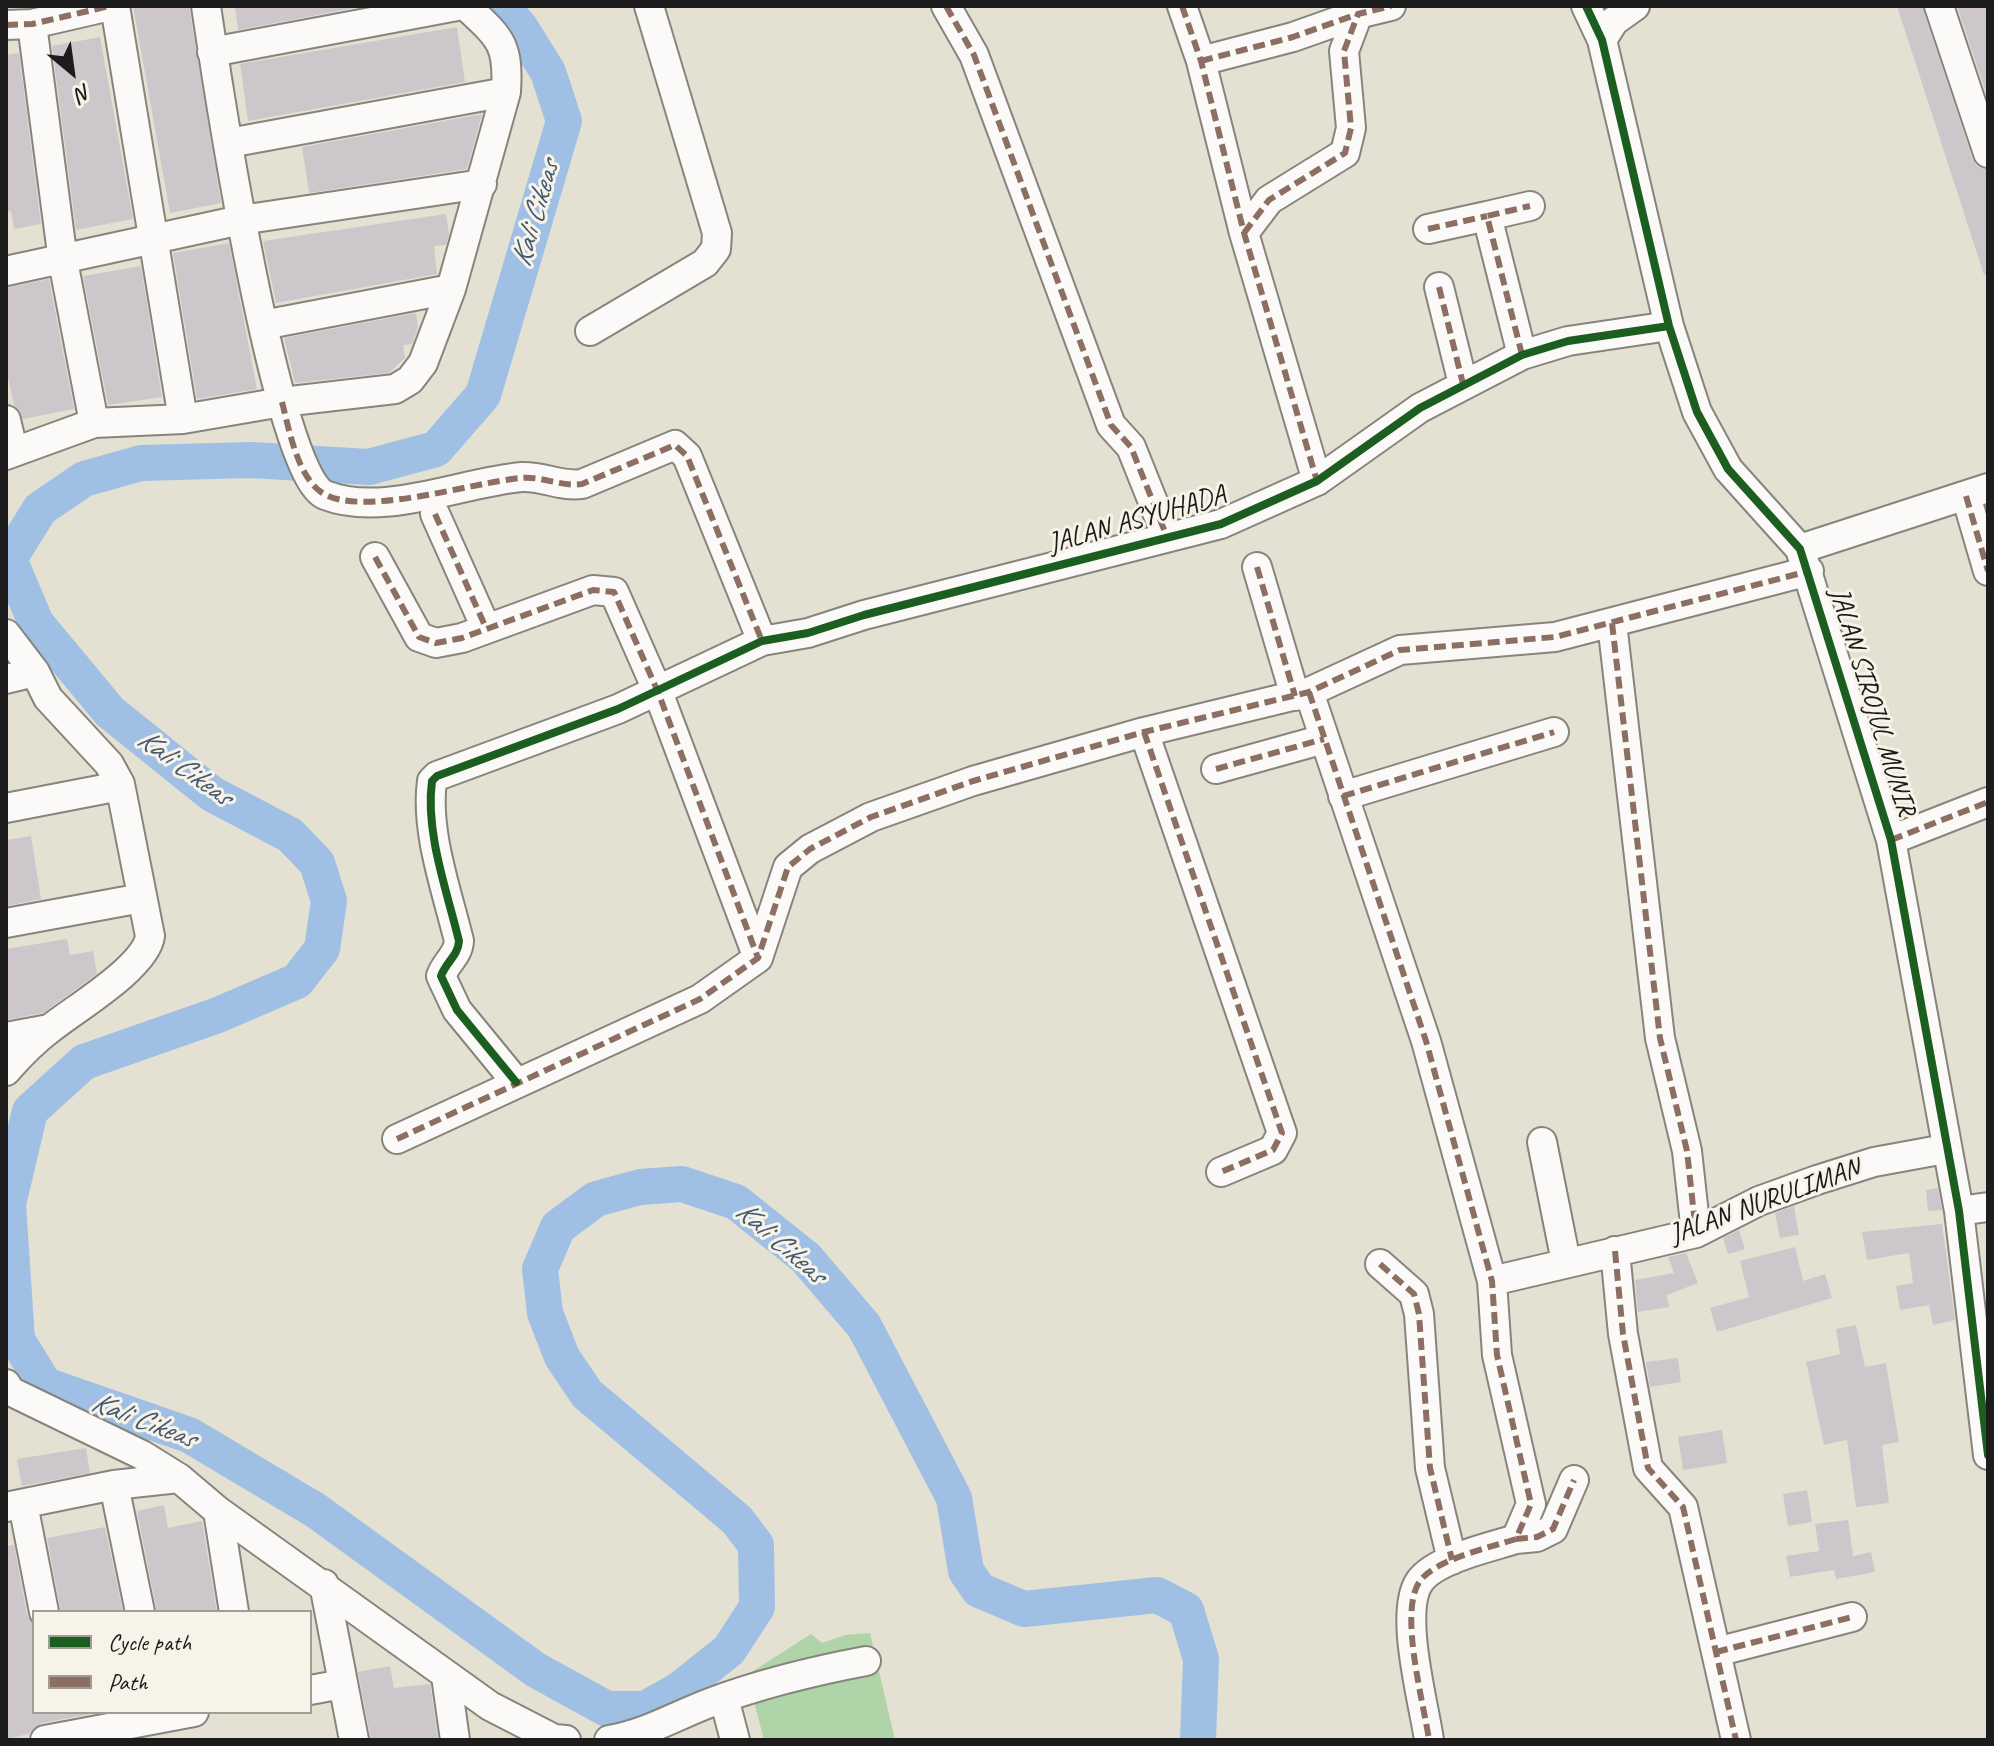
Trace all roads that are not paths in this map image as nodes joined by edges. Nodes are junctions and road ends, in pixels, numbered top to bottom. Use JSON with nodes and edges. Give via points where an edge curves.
{"nodes":[{"id":1,"x":112,"y":6,"type":"edge"},
{"id":2,"x":206,"y":6,"type":"edge"},
{"id":3,"x":457,"y":6,"type":"edge"},
{"id":4,"x":466,"y":6,"type":"edge"},
{"id":5,"x":649,"y":6,"type":"edge"},
{"id":6,"x":946,"y":6,"type":"edge"},
{"id":7,"x":1182,"y":6,"type":"edge"},
{"id":8,"x":1391,"y":6,"type":"edge"},
{"id":9,"x":1586,"y":6,"type":"edge"},
{"id":10,"x":1635,"y":6,"type":"edge"},
{"id":11,"x":1939,"y":6,"type":"edge"},
{"id":12,"x":1358,"y":14,"type":"junction"},
{"id":13,"x":19,"y":25,"type":"edge"},
{"id":14,"x":1602,"y":40,"type":"junction"},
{"id":15,"x":212,"y":52,"type":"junction"},
{"id":16,"x":1201,"y":61,"type":"junction"},
{"id":17,"x":506,"y":92,"type":"junction"},
{"id":18,"x":229,"y":143,"type":"junction"},
{"id":19,"x":1988,"y":153,"type":"edge"},
{"id":20,"x":482,"y":184,"type":"junction"},
{"id":21,"x":1530,"y":206,"type":"dead end"},
{"id":22,"x":1487,"y":216,"type":"junction"},
{"id":23,"x":241,"y":220,"type":"junction"},
{"id":24,"x":1428,"y":229,"type":"dead end"},
{"id":25,"x":1244,"y":233,"type":"junction"},
{"id":26,"x":155,"y":238,"type":"junction"},
{"id":27,"x":63,"y":261,"type":"junction"},
{"id":28,"x":6,"y":271,"type":"edge"},
{"id":29,"x":1439,"y":287,"type":"dead end"},
{"id":30,"x":451,"y":289,"type":"junction"},
{"id":31,"x":263,"y":325,"type":"junction"},
{"id":32,"x":1669,"y":326,"type":"junction"},
{"id":33,"x":590,"y":331,"type":"dead end"},
{"id":34,"x":1522,"y":355,"type":"junction"},
{"id":35,"x":1463,"y":384,"type":"junction"},
{"id":36,"x":282,"y":402,"type":"junction"},
{"id":37,"x":183,"y":419,"type":"junction"},
{"id":38,"x":6,"y":420,"type":"edge"},
{"id":39,"x":94,"y":423,"type":"junction"},
{"id":40,"x":9,"y":452,"type":"edge"},
{"id":41,"x":1317,"y":481,"type":"junction"},
{"id":42,"x":1977,"y":492,"type":"edge"},
{"id":43,"x":435,"y":514,"type":"dead end"},
{"id":44,"x":1167,"y":537,"type":"junction"},
{"id":45,"x":375,"y":557,"type":"dead end"},
{"id":46,"x":1804,"y":560,"type":"junction"},
{"id":47,"x":1257,"y":567,"type":"dead end"},
{"id":48,"x":1988,"y":571,"type":"edge"},
{"id":49,"x":1612,"y":623,"type":"junction"},
{"id":50,"x":486,"y":628,"type":"junction"},
{"id":51,"x":6,"y":634,"type":"edge"},
{"id":52,"x":762,"y":641,"type":"junction"},
{"id":53,"x":35,"y":672,"type":"junction"},
{"id":54,"x":6,"y":679,"type":"edge"},
{"id":55,"x":658,"y":692,"type":"junction"},
{"id":56,"x":1302,"y":694,"type":"junction"},
{"id":57,"x":1144,"y":732,"type":"junction"},
{"id":58,"x":1554,"y":732,"type":"dead end"},
{"id":59,"x":1324,"y":739,"type":"junction"},
{"id":60,"x":1216,"y":769,"type":"dead end"},
{"id":61,"x":120,"y":786,"type":"junction"},
{"id":62,"x":1343,"y":796,"type":"junction"},
{"id":63,"x":1988,"y":802,"type":"edge"},
{"id":64,"x":6,"y":808,"type":"edge"},
{"id":65,"x":1891,"y":840,"type":"junction"},
{"id":66,"x":142,"y":898,"type":"junction"},
{"id":67,"x":6,"y":923,"type":"edge"},
{"id":68,"x":758,"y":958,"type":"junction"},
{"id":69,"x":50,"y":1028,"type":"junction"},
{"id":70,"x":6,"y":1037,"type":"edge"},
{"id":71,"x":6,"y":1071,"type":"edge"},
{"id":72,"x":516,"y":1082,"type":"junction"},
{"id":73,"x":397,"y":1139,"type":"dead end"},
{"id":74,"x":1542,"y":1142,"type":"dead end"},
{"id":75,"x":1945,"y":1149,"type":"junction"},
{"id":76,"x":1221,"y":1172,"type":"dead end"},
{"id":77,"x":1988,"y":1207,"type":"edge"},
{"id":78,"x":1959,"y":1211,"type":"junction"},
{"id":79,"x":1696,"y":1233,"type":"junction"},
{"id":80,"x":1615,"y":1251,"type":"junction"},
{"id":81,"x":1566,"y":1262,"type":"junction"},
{"id":82,"x":1380,"y":1264,"type":"dead end"},
{"id":83,"x":1492,"y":1281,"type":"junction"},
{"id":84,"x":7,"y":1389,"type":"edge"},
{"id":85,"x":1988,"y":1455,"type":"edge"},
{"id":86,"x":179,"y":1478,"type":"junction"},
{"id":87,"x":1574,"y":1480,"type":"dead end"},
{"id":88,"x":114,"y":1485,"type":"junction"},
{"id":89,"x":14,"y":1506,"type":"edge"},
{"id":90,"x":218,"y":1511,"type":"junction"},
{"id":91,"x":1516,"y":1539,"type":"junction"},
{"id":92,"x":1452,"y":1560,"type":"junction"},
{"id":93,"x":324,"y":1584,"type":"junction"},
{"id":94,"x":43,"y":1610,"type":"edge"},
{"id":95,"x":140,"y":1610,"type":"edge"},
{"id":96,"x":234,"y":1610,"type":"edge"},
{"id":97,"x":1852,"y":1617,"type":"dead end"},
{"id":98,"x":1716,"y":1652,"type":"junction"},
{"id":99,"x":866,"y":1661,"type":"dead end"},
{"id":100,"x":446,"y":1676,"type":"junction"},
{"id":101,"x":343,"y":1684,"type":"junction"},
{"id":102,"x":312,"y":1690,"type":"edge"},
{"id":103,"x":724,"y":1698,"type":"junction"},
{"id":104,"x":161,"y":1715,"type":"edge"},
{"id":105,"x":59,"y":1729,"type":"edge"},
{"id":106,"x":647,"y":1735,"type":"edge"},
{"id":107,"x":354,"y":1740,"type":"edge"},
{"id":108,"x":455,"y":1740,"type":"edge"},
{"id":109,"x":558,"y":1740,"type":"edge"},
{"id":110,"x":609,"y":1740,"type":"edge"},
{"id":111,"x":735,"y":1740,"type":"edge"},
{"id":112,"x":1429,"y":1740,"type":"edge"},
{"id":113,"x":1736,"y":1740,"type":"edge"}],
"edges":[{"from":1,"to":13,"type":"street"},
{"from":1,"to":26,"type":"street"},
{"from":2,"to":15,"type":"street"},
{"from":3,"to":15,"type":"street"},
{"from":4,"to":17,"type":"street","via":[[497,35],[508,59]]},
{"from":5,"to":33,"type":"street","via":[[717,233],[716,249],[705,263]]},
{"from":6,"to":44,"type":"street","via":[[974,55],[1111,425],[1131,447]]},
{"from":7,"to":16,"type":"street"},
{"from":8,"to":12,"type":"street"},
{"from":9,"to":14,"type":"street","name":"JALAN SIROJUL MUNIR"},
{"from":10,"to":14,"type":"street","via":[[1614,21]]},
{"from":11,"to":19,"type":"street"},
{"from":12,"to":16,"type":"street"},
{"from":12,"to":25,"type":"street","via":[[1344,51],[1351,128],[1345,153],[1269,200]]},
{"from":13,"to":27,"type":"street"},
{"from":14,"to":32,"type":"street","name":"JALAN SIROJUL MUNIR"},
{"from":15,"to":18,"type":"street"},
{"from":16,"to":25,"type":"street"},
{"from":17,"to":18,"type":"street"},
{"from":17,"to":20,"type":"street"},
{"from":18,"to":23,"type":"street"},
{"from":20,"to":23,"type":"street"},
{"from":20,"to":30,"type":"street"},
{"from":21,"to":22,"type":"street"},
{"from":22,"to":24,"type":"street"},
{"from":22,"to":34,"type":"street"},
{"from":23,"to":26,"type":"street"},
{"from":23,"to":31,"type":"street"},
{"from":25,"to":41,"type":"street"},
{"from":26,"to":27,"type":"street"},
{"from":26,"to":37,"type":"street"},
{"from":27,"to":28,"type":"street"},
{"from":27,"to":39,"type":"street"},
{"from":29,"to":35,"type":"street"},
{"from":30,"to":31,"type":"street"},
{"from":30,"to":36,"type":"street","via":[[423,363],[410,380],[395,389]]},
{"from":31,"to":36,"type":"street"},
{"from":32,"to":34,"type":"street","name":"JALAN ASYUHADA","via":[[1568,341]]},
{"from":32,"to":46,"type":"street","name":"JALAN SIROJUL MUNIR","via":[[1697,412],[1728,469]]},
{"from":34,"to":35,"type":"street","name":"JALAN ASYUHADA"},
{"from":35,"to":41,"type":"street","name":"JALAN ASYUHADA"},
{"from":36,"to":37,"type":"street"},
{"from":36,"to":52,"type":"street","via":[[307,475],[324,495],[375,503],[523,477],[582,484],[675,445],[687,456]]},
{"from":37,"to":39,"type":"street"},
{"from":38,"to":40,"type":"street"},
{"from":39,"to":40,"type":"street"},
{"from":41,"to":44,"type":"street","name":"JALAN ASYUHADA","via":[[1221,524]]},
{"from":42,"to":46,"type":"street"},
{"from":42,"to":48,"type":"street"},
{"from":43,"to":50,"type":"street"},
{"from":44,"to":52,"type":"street","name":"JALAN ASYUHADA"},
{"from":45,"to":50,"type":"street","via":[[419,637],[436,643]]},
{"from":46,"to":49,"type":"street"},
{"from":46,"to":65,"type":"street","name":"JALAN SIROJUL MUNIR"},
{"from":47,"to":56,"type":"street"},
{"from":49,"to":56,"type":"street","via":[[1555,637],[1400,650]]},
{"from":49,"to":79,"type":"street","via":[[1660,1038],[1687,1151]]},
{"from":50,"to":55,"type":"street","via":[[593,590],[614,592]]},
{"from":51,"to":53,"type":"street"},
{"from":52,"to":55,"type":"street","name":"JALAN ASYUHADA"},
{"from":53,"to":54,"type":"street"},
{"from":53,"to":61,"type":"street","via":[[48,698],[109,764]]},
{"from":55,"to":68,"type":"street"},
{"from":55,"to":72,"type":"street","name":"JALAN ASYUHADA","via":[[432,781],[432,822],[459,941],[441,976],[457,1010]]},
{"from":56,"to":57,"type":"street"},
{"from":56,"to":59,"type":"street"},
{"from":57,"to":68,"type":"street","via":[[973,781],[871,817],[810,849],[788,867]]},
{"from":57,"to":76,"type":"street","via":[[1282,1133],[1273,1150]]},
{"from":58,"to":62,"type":"street"},
{"from":59,"to":60,"type":"street"},
{"from":59,"to":62,"type":"street"},
{"from":61,"to":64,"type":"street"},
{"from":61,"to":66,"type":"street"},
{"from":62,"to":83,"type":"street","via":[[1426,1041]]},
{"from":63,"to":65,"type":"street"},
{"from":65,"to":75,"type":"street","name":"JALAN SIROJUL MUNIR"},
{"from":66,"to":67,"type":"street"},
{"from":66,"to":69,"type":"street","via":[[149,946]]},
{"from":68,"to":72,"type":"street","via":[[700,999]]},
{"from":69,"to":70,"type":"street"},
{"from":69,"to":71,"type":"street"},
{"from":72,"to":73,"type":"street"},
{"from":74,"to":81,"type":"street"},
{"from":75,"to":78,"type":"street","name":"JALAN SIROJUL MUNIR"},
{"from":75,"to":79,"type":"street","name":"JALAN NURULIMAN","via":[[1874,1162],[1817,1180],[1759,1201]]},
{"from":77,"to":78,"type":"street"},
{"from":78,"to":85,"type":"street","name":"JALAN SIROJUL MUNIR"},
{"from":79,"to":80,"type":"street","name":"JALAN NURULIMAN"},
{"from":80,"to":81,"type":"street","name":"JALAN NURULIMAN"},
{"from":80,"to":98,"type":"street","via":[[1623,1334],[1648,1468],[1683,1507]]},
{"from":81,"to":83,"type":"street","name":"JALAN NURULIMAN"},
{"from":82,"to":92,"type":"street","via":[[1414,1294],[1419,1314],[1430,1468]]},
{"from":83,"to":91,"type":"street","via":[[1497,1355],[1531,1504]]},
{"from":84,"to":86,"type":"street"},
{"from":86,"to":88,"type":"street"},
{"from":86,"to":90,"type":"street"},
{"from":87,"to":91,"type":"street","via":[[1553,1529]]},
{"from":88,"to":89,"type":"street"},
{"from":88,"to":95,"type":"street"},
{"from":89,"to":94,"type":"street"},
{"from":90,"to":93,"type":"street"},
{"from":90,"to":96,"type":"street"},
{"from":91,"to":92,"type":"street"},
{"from":92,"to":112,"type":"street","via":[[1420,1581],[1410,1614]]},
{"from":93,"to":100,"type":"street"},
{"from":93,"to":101,"type":"street"},
{"from":97,"to":98,"type":"street"},
{"from":98,"to":113,"type":"street"},
{"from":99,"to":103,"type":"street","via":[[799,1673]]},
{"from":100,"to":108,"type":"street"},
{"from":100,"to":109,"type":"street","via":[[490,1706]]},
{"from":101,"to":102,"type":"street"},
{"from":101,"to":107,"type":"street"},
{"from":103,"to":106,"type":"street"},
{"from":103,"to":111,"type":"street"},
{"from":104,"to":105,"type":"street"},
{"from":106,"to":110,"type":"street"}]}
